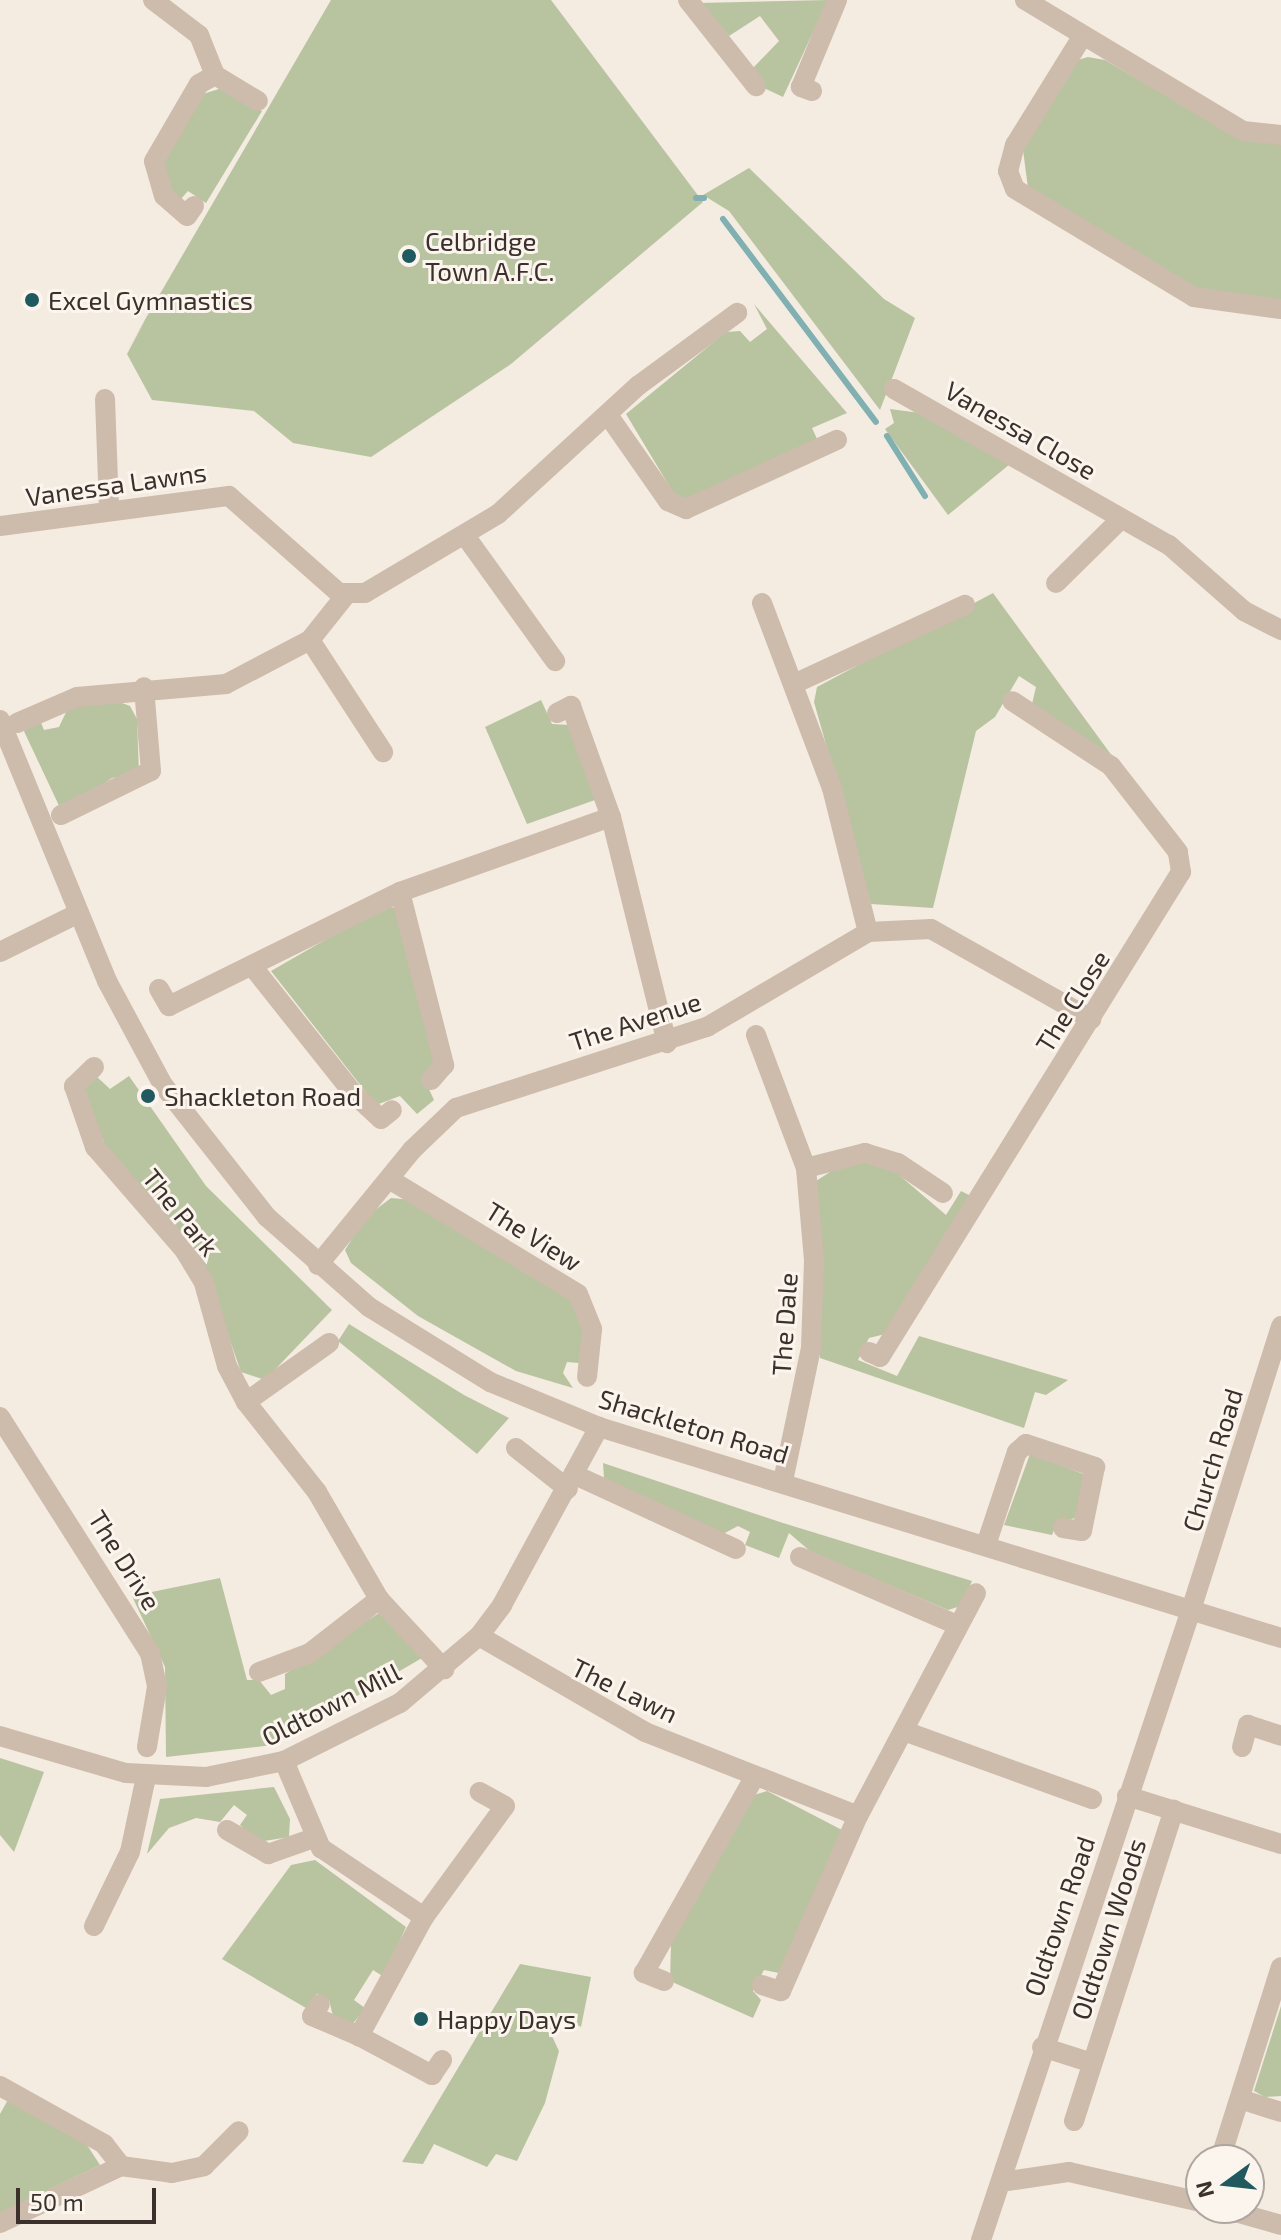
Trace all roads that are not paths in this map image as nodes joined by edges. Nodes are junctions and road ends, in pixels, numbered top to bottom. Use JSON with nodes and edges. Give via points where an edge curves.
{"nodes":[{"id":1,"x":153,"y":0,"type":"edge"},
{"id":2,"x":688,"y":0,"type":"edge"},
{"id":3,"x":837,"y":0,"type":"edge"},
{"id":4,"x":1025,"y":0,"type":"edge"},
{"id":5,"x":1082,"y":37,"type":"junction"},
{"id":6,"x":215,"y":75,"type":"junction"},
{"id":7,"x":756,"y":86,"type":"dead end"},
{"id":8,"x":812,"y":91,"type":"dead end"},
{"id":9,"x":258,"y":101,"type":"dead end"},
{"id":10,"x":1281,"y":135,"type":"edge"},
{"id":11,"x":194,"y":206,"type":"dead end"},
{"id":12,"x":1281,"y":309,"type":"edge"},
{"id":13,"x":737,"y":313,"type":"dead end"},
{"id":14,"x":894,"y":389,"type":"dead end"},
{"id":15,"x":105,"y":399,"type":"dead end"},
{"id":16,"x":608,"y":415,"type":"junction"},
{"id":17,"x":837,"y":440,"type":"dead end"},
{"id":18,"x":109,"y":507,"type":"junction"},
{"id":19,"x":1121,"y":519,"type":"junction"},
{"id":20,"x":0,"y":526,"type":"edge"},
{"id":21,"x":466,"y":537,"type":"junction"},
{"id":22,"x":1056,"y":583,"type":"dead end"},
{"id":23,"x":345,"y":596,"type":"junction"},
{"id":24,"x":762,"y":603,"type":"dead end"},
{"id":25,"x":965,"y":605,"type":"dead end"},
{"id":26,"x":1281,"y":630,"type":"edge"},
{"id":27,"x":310,"y":640,"type":"junction"},
{"id":28,"x":555,"y":661,"type":"dead end"},
{"id":29,"x":798,"y":682,"type":"junction"},
{"id":30,"x":144,"y":687,"type":"junction"},
{"id":31,"x":1012,"y":701,"type":"dead end"},
{"id":32,"x":564,"y":709,"type":"dead end"},
{"id":33,"x":9,"y":721,"type":"edge"},
{"id":34,"x":383,"y":752,"type":"dead end"},
{"id":35,"x":61,"y":815,"type":"dead end"},
{"id":36,"x":611,"y":817,"type":"junction"},
{"id":37,"x":400,"y":892,"type":"junction"},
{"id":38,"x":79,"y":913,"type":"junction"},
{"id":39,"x":868,"y":932,"type":"junction"},
{"id":40,"x":0,"y":952,"type":"edge"},
{"id":41,"x":252,"y":966,"type":"junction"},
{"id":42,"x":159,"y":989,"type":"dead end"},
{"id":43,"x":1091,"y":1019,"type":"junction"},
{"id":44,"x":756,"y":1035,"type":"dead end"},
{"id":45,"x":667,"y":1043,"type":"junction"},
{"id":46,"x":94,"y":1067,"type":"dead end"},
{"id":47,"x":431,"y":1080,"type":"dead end"},
{"id":48,"x":392,"y":1110,"type":"dead end"},
{"id":49,"x":806,"y":1168,"type":"junction"},
{"id":50,"x":389,"y":1179,"type":"junction"},
{"id":51,"x":943,"y":1193,"type":"dead end"},
{"id":52,"x":318,"y":1265,"type":"junction"},
{"id":53,"x":1281,"y":1326,"type":"edge"},
{"id":54,"x":329,"y":1343,"type":"dead end"},
{"id":55,"x":869,"y":1352,"type":"dead end"},
{"id":56,"x":587,"y":1377,"type":"dead end"},
{"id":57,"x":246,"y":1402,"type":"junction"},
{"id":58,"x":0,"y":1417,"type":"edge"},
{"id":59,"x":599,"y":1427,"type":"junction"},
{"id":60,"x":516,"y":1448,"type":"dead end"},
{"id":61,"x":783,"y":1481,"type":"junction"},
{"id":62,"x":572,"y":1482,"type":"junction"},
{"id":63,"x":1063,"y":1528,"type":"dead end"},
{"id":64,"x":986,"y":1545,"type":"junction"},
{"id":65,"x":736,"y":1549,"type":"dead end"},
{"id":66,"x":800,"y":1557,"type":"dead end"},
{"id":67,"x":976,"y":1593,"type":"dead end"},
{"id":68,"x":379,"y":1599,"type":"junction"},
{"id":69,"x":1191,"y":1610,"type":"junction"},
{"id":70,"x":955,"y":1624,"type":"junction"},
{"id":71,"x":479,"y":1636,"type":"junction"},
{"id":72,"x":1281,"y":1638,"type":"edge"},
{"id":73,"x":444,"y":1669,"type":"junction"},
{"id":74,"x":270,"y":1675,"type":"dead end"},
{"id":75,"x":904,"y":1731,"type":"junction"},
{"id":76,"x":0,"y":1736,"type":"edge"},
{"id":77,"x":1281,"y":1736,"type":"edge"},
{"id":78,"x":147,"y":1747,"type":"dead end"},
{"id":79,"x":1242,"y":1747,"type":"dead end"},
{"id":80,"x":284,"y":1761,"type":"junction"},
{"id":81,"x":755,"y":1776,"type":"junction"},
{"id":82,"x":146,"y":1777,"type":"junction"},
{"id":83,"x":480,"y":1792,"type":"dead end"},
{"id":84,"x":1127,"y":1796,"type":"junction"},
{"id":85,"x":1092,"y":1799,"type":"dead end"},
{"id":86,"x":1174,"y":1810,"type":"junction"},
{"id":87,"x":858,"y":1816,"type":"junction"},
{"id":88,"x":227,"y":1830,"type":"dead end"},
{"id":89,"x":314,"y":1838,"type":"junction"},
{"id":90,"x":1281,"y":1844,"type":"edge"},
{"id":91,"x":424,"y":1917,"type":"junction"},
{"id":92,"x":94,"y":1926,"type":"dead end"},
{"id":93,"x":1281,"y":1967,"type":"edge"},
{"id":94,"x":664,"y":1981,"type":"dead end"},
{"id":95,"x":762,"y":1985,"type":"dead end"},
{"id":96,"x":320,"y":2004,"type":"dead end"},
{"id":97,"x":359,"y":2036,"type":"junction"},
{"id":98,"x":1042,"y":2047,"type":"junction"},
{"id":99,"x":442,"y":2060,"type":"dead end"},
{"id":100,"x":1092,"y":2063,"type":"junction"},
{"id":101,"x":1,"y":2089,"type":"edge"},
{"id":102,"x":1240,"y":2099,"type":"junction"},
{"id":103,"x":1281,"y":2112,"type":"edge"},
{"id":104,"x":1074,"y":2121,"type":"dead end"},
{"id":105,"x":239,"y":2131,"type":"dead end"},
{"id":106,"x":1225,"y":2144,"type":"edge"},
{"id":107,"x":121,"y":2166,"type":"junction"},
{"id":108,"x":1001,"y":2182,"type":"junction"},
{"id":109,"x":1185,"y":2198,"type":"edge"},
{"id":110,"x":0,"y":2223,"type":"edge"},
{"id":111,"x":981,"y":2240,"type":"edge"}],
"edges":[{"from":1,"to":6,"type":"street","via":[[199,35]]},
{"from":2,"to":7,"type":"street"},
{"from":3,"to":8,"type":"street","via":[[801,87]]},
{"from":4,"to":5,"type":"street"},
{"from":5,"to":10,"type":"street","via":[[1243,131]]},
{"from":5,"to":12,"type":"street","via":[[1015,145],[1008,171],[1015,189],[1194,297]]},
{"from":6,"to":9,"type":"street"},
{"from":6,"to":11,"type":"street","via":[[199,84],[154,161],[164,196],[187,216]]},
{"from":13,"to":16,"type":"street"},
{"from":14,"to":19,"type":"street","name":"Vanessa Close"},
{"from":15,"to":18,"type":"street"},
{"from":16,"to":17,"type":"street","via":[[668,501],[686,509]]},
{"from":16,"to":21,"type":"street"},
{"from":18,"to":20,"type":"street","name":"Vanessa Lawns"},
{"from":18,"to":23,"type":"street","name":"Vanessa Lawns","via":[[235,498]]},
{"from":19,"to":22,"type":"street"},
{"from":19,"to":26,"type":"street","name":"Vanessa Close","via":[[1169,545],[1244,611]]},
{"from":21,"to":23,"type":"street","via":[[365,593]]},
{"from":21,"to":28,"type":"street"},
{"from":23,"to":27,"type":"street"},
{"from":24,"to":29,"type":"street"},
{"from":25,"to":29,"type":"street"},
{"from":27,"to":30,"type":"street","via":[[226,684]]},
{"from":27,"to":34,"type":"street"},
{"from":29,"to":39,"type":"street"},
{"from":30,"to":33,"type":"street","via":[[77,697]]},
{"from":30,"to":35,"type":"street","via":[[151,771]]},
{"from":31,"to":43,"type":"street","name":"The Close","via":[[1111,766],[1181,862],[1178,880]]},
{"from":32,"to":36,"type":"street"},
{"from":33,"to":38,"type":"street","name":"Shackleton Road"},
{"from":36,"to":37,"type":"street"},
{"from":36,"to":45,"type":"street"},
{"from":37,"to":41,"type":"street"},
{"from":37,"to":47,"type":"street","via":[[444,1065]]},
{"from":38,"to":40,"type":"street"},
{"from":38,"to":52,"type":"street","name":"Shackleton Road","via":[[107,981],[180,1112],[259,1208]]},
{"from":39,"to":43,"type":"street","name":"The Avenue","via":[[931,929]]},
{"from":39,"to":45,"type":"street","name":"The Avenue","via":[[743,1009]]},
{"from":41,"to":42,"type":"street","via":[[169,1006]]},
{"from":41,"to":48,"type":"street","via":[[353,1093],[381,1119]]},
{"from":43,"to":55,"type":"street","name":"The Close","via":[[880,1357]]},
{"from":44,"to":49,"type":"street","name":"The Dale"},
{"from":45,"to":50,"type":"street","name":"The Avenue","via":[[475,1099],[429,1132]]},
{"from":46,"to":57,"type":"street","name":"The Park","via":[[74,1086],[95,1147],[192,1264]]},
{"from":49,"to":51,"type":"street","via":[[873,1155]]},
{"from":49,"to":61,"type":"street","name":"The Dale","via":[[814,1260],[811,1351]]},
{"from":50,"to":52,"type":"street","name":"The Avenue"},
{"from":50,"to":56,"type":"street","name":"The View","via":[[578,1294],[592,1329]]},
{"from":52,"to":59,"type":"street","name":"Shackleton Road","via":[[438,1353]]},
{"from":53,"to":69,"type":"street","name":"Church Road"},
{"from":54,"to":57,"type":"street"},
{"from":57,"to":68,"type":"street","name":"The Park","via":[[317,1492]]},
{"from":58,"to":78,"type":"street","name":"The Drive","via":[[150,1653],[157,1687]]},
{"from":59,"to":61,"type":"street","name":"Shackleton Road"},
{"from":59,"to":62,"type":"street","name":"Oldtown Mill"},
{"from":60,"to":62,"type":"street"},
{"from":61,"to":64,"type":"street","name":"Shackleton Road"},
{"from":62,"to":65,"type":"street"},
{"from":62,"to":71,"type":"street","name":"Oldtown Mill"},
{"from":63,"to":64,"type":"street","via":[[1082,1531],[1095,1467],[1026,1444],[1017,1452]]},
{"from":64,"to":69,"type":"street","name":"Shackleton Road"},
{"from":66,"to":70,"type":"street"},
{"from":67,"to":70,"type":"street"},
{"from":68,"to":73,"type":"street","name":"The Park"},
{"from":68,"to":74,"type":"street","via":[[310,1653]]},
{"from":69,"to":72,"type":"street","name":"Shackleton Road"},
{"from":69,"to":84,"type":"street","name":"Oldtown Road"},
{"from":70,"to":75,"type":"street"},
{"from":71,"to":73,"type":"street","name":"Oldtown Mill"},
{"from":71,"to":81,"type":"street","name":"The Lawn","via":[[593,1706]]},
{"from":73,"to":80,"type":"street","name":"Oldtown Mill","via":[[400,1703]]},
{"from":75,"to":85,"type":"street"},
{"from":75,"to":87,"type":"street"},
{"from":76,"to":82,"type":"street","name":"Oldtown Mill"},
{"from":77,"to":79,"type":"street","via":[[1248,1725]]},
{"from":80,"to":82,"type":"street","name":"Oldtown Mill","via":[[217,1776]]},
{"from":80,"to":89,"type":"street"},
{"from":81,"to":87,"type":"street","name":"The Lawn"},
{"from":81,"to":94,"type":"street","via":[[644,1973]]},
{"from":82,"to":92,"type":"street","via":[[130,1852]]},
{"from":83,"to":91,"type":"street","via":[[505,1806]]},
{"from":84,"to":86,"type":"street","name":"Oldtown Woods"},
{"from":84,"to":98,"type":"street","name":"Oldtown Road"},
{"from":86,"to":90,"type":"street","name":"Oldtown Woods"},
{"from":86,"to":100,"type":"street","name":"Oldtown Woods"},
{"from":87,"to":95,"type":"street","via":[[781,1991]]},
{"from":88,"to":89,"type":"street","via":[[268,1854]]},
{"from":89,"to":91,"type":"street"},
{"from":91,"to":97,"type":"street"},
{"from":93,"to":102,"type":"street"},
{"from":96,"to":97,"type":"street","via":[[312,2016]]},
{"from":97,"to":99,"type":"street","via":[[432,2075]]},
{"from":98,"to":100,"type":"street","name":"Oldtown Woods"},
{"from":98,"to":108,"type":"street","name":"Oldtown Road"},
{"from":100,"to":104,"type":"street","name":"Oldtown Woods"},
{"from":101,"to":107,"type":"street","via":[[104,2144]]},
{"from":102,"to":103,"type":"street"},
{"from":102,"to":106,"type":"street"},
{"from":105,"to":107,"type":"street","via":[[188,2172]]},
{"from":107,"to":110,"type":"street"},
{"from":108,"to":109,"type":"street","via":[[1069,2172]]},
{"from":108,"to":111,"type":"street","name":"Oldtown Road"}]}
